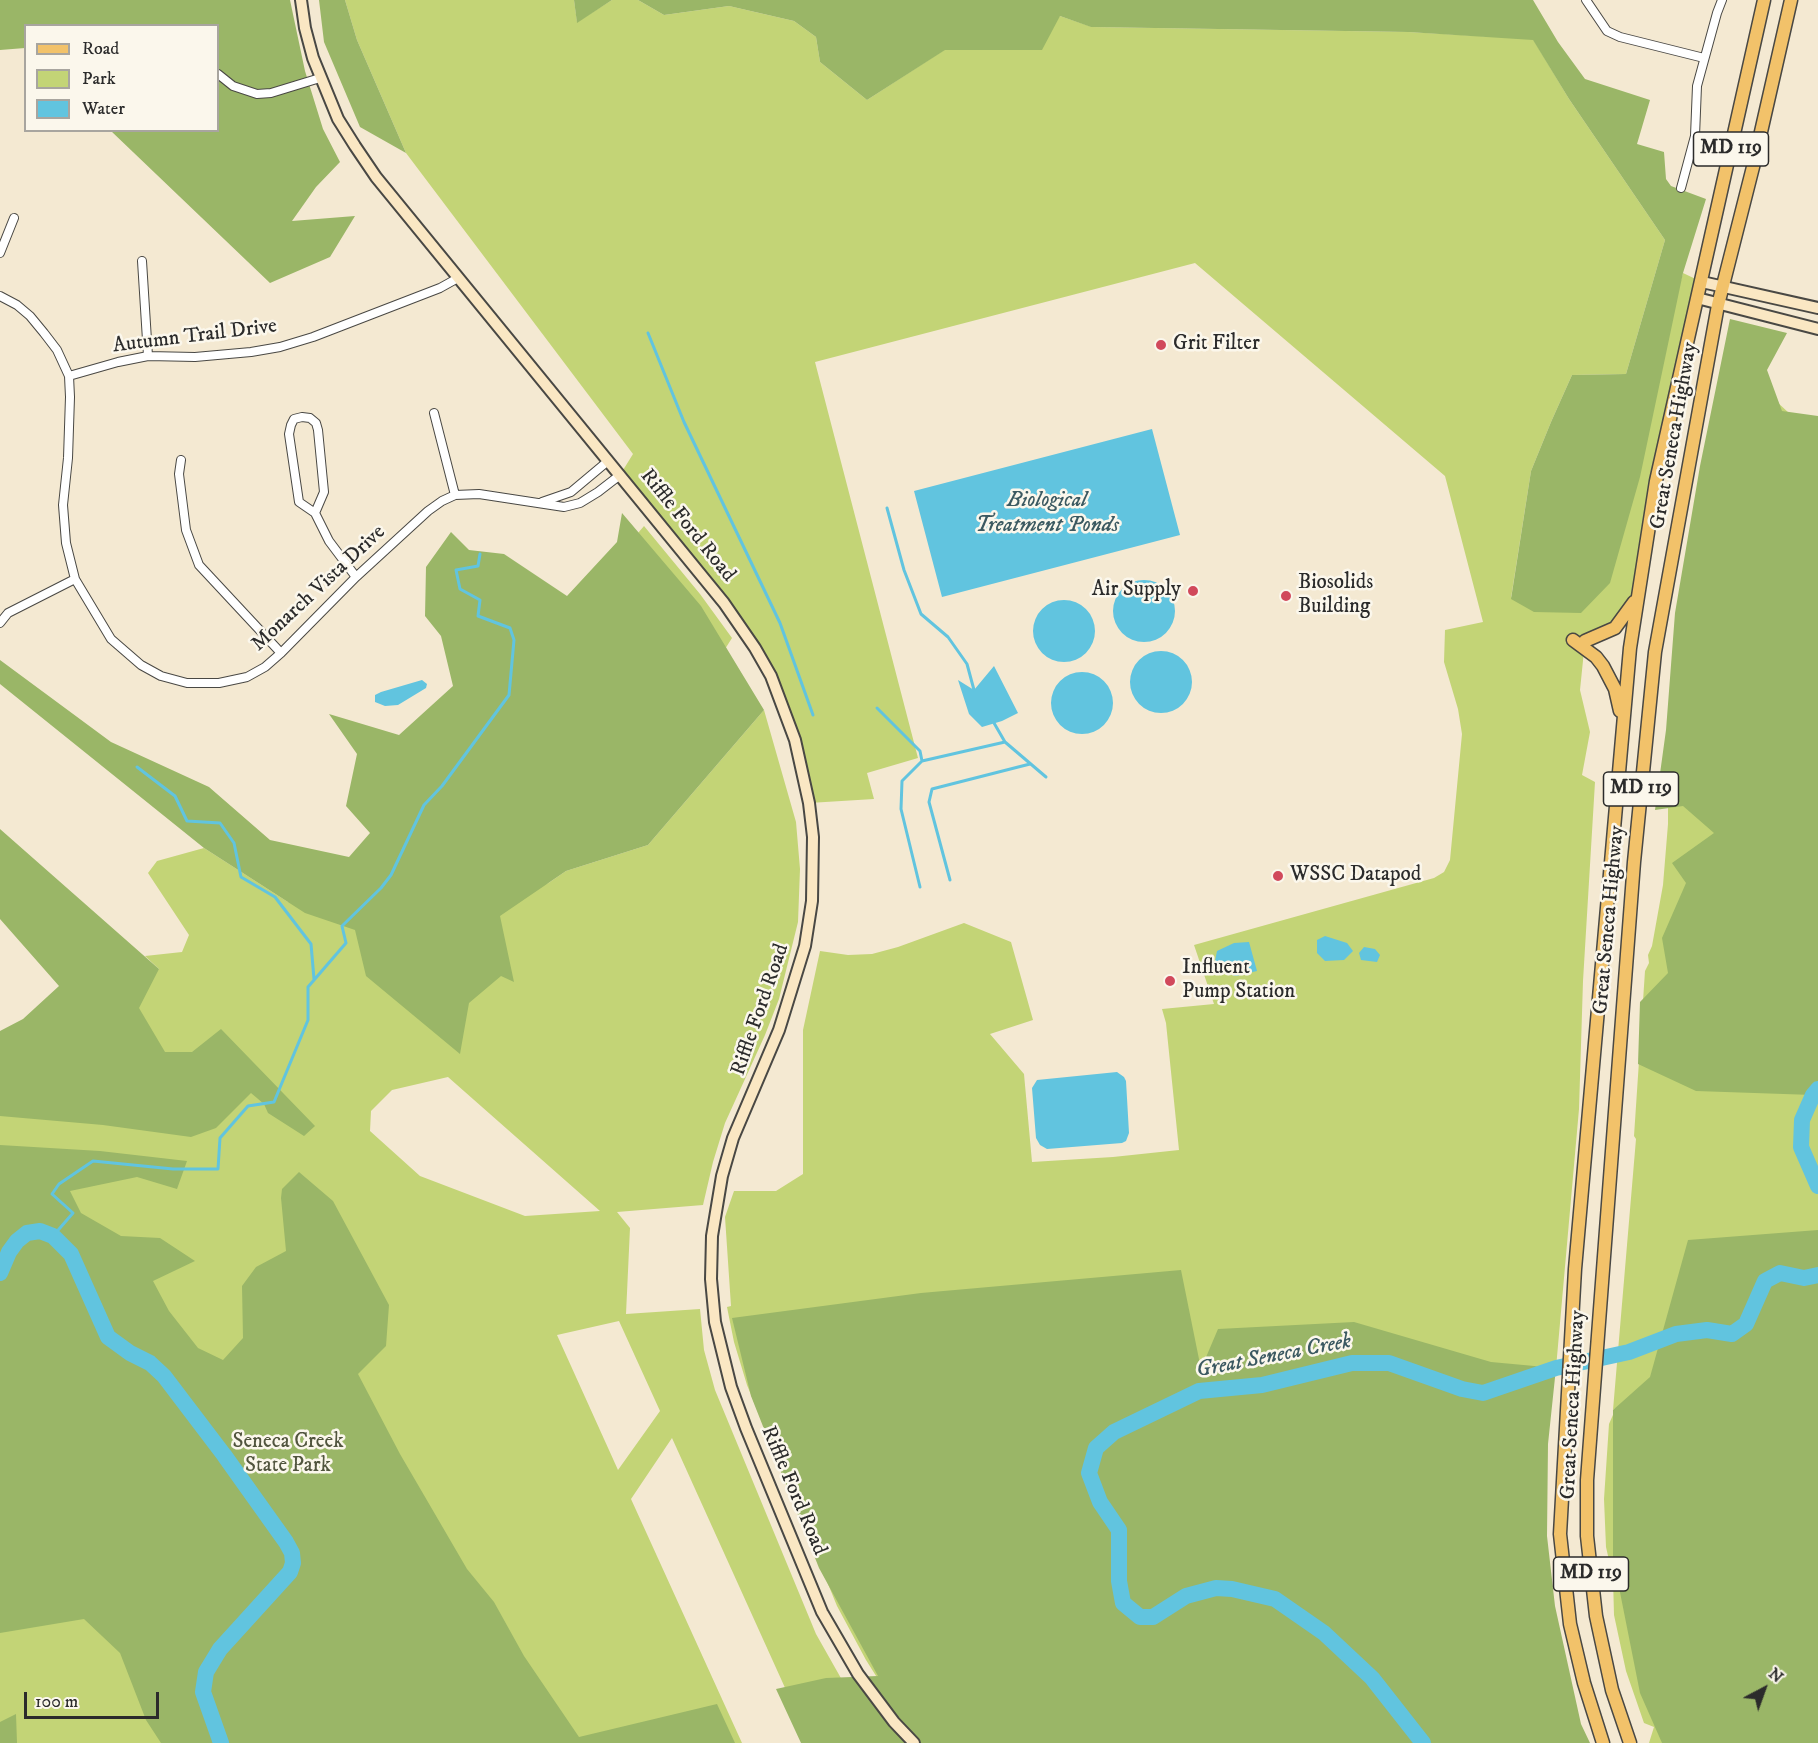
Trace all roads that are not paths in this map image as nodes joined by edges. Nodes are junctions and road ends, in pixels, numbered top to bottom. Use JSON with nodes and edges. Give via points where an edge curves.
{"nodes":[{"id":1,"x":302,"y":0,"type":"edge"},
{"id":2,"x":1586,"y":0,"type":"edge"},
{"id":3,"x":1722,"y":0,"type":"edge"},
{"id":4,"x":1764,"y":0,"type":"edge"},
{"id":5,"x":1791,"y":0,"type":"edge"},
{"id":6,"x":1704,"y":58,"type":"junction"},
{"id":7,"x":219,"y":75,"type":"edge"},
{"id":8,"x":321,"y":78,"type":"junction"},
{"id":9,"x":1681,"y":188,"type":"dead end"},
{"id":10,"x":14,"y":218,"type":"dead end"},
{"id":11,"x":0,"y":253,"type":"edge"},
{"id":12,"x":142,"y":261,"type":"dead end"},
{"id":13,"x":458,"y":278,"type":"junction"},
{"id":14,"x":1702,"y":282,"type":"junction"},
{"id":15,"x":1724,"y":287,"type":"junction"},
{"id":16,"x":0,"y":296,"type":"edge"},
{"id":17,"x":1697,"y":298,"type":"junction"},
{"id":18,"x":1718,"y":305,"type":"junction"},
{"id":19,"x":1818,"y":308,"type":"edge"},
{"id":20,"x":1818,"y":328,"type":"edge"},
{"id":21,"x":147,"y":356,"type":"junction"},
{"id":22,"x":69,"y":376,"type":"junction"},
{"id":23,"x":434,"y":413,"type":"dead end"},
{"id":24,"x":181,"y":460,"type":"dead end"},
{"id":25,"x":608,"y":461,"type":"junction"},
{"id":26,"x":620,"y":475,"type":"junction"},
{"id":27,"x":455,"y":495,"type":"junction"},
{"id":28,"x":540,"y":503,"type":"junction"},
{"id":29,"x":315,"y":513,"type":"junction"},
{"id":30,"x":356,"y":577,"type":"junction"},
{"id":31,"x":75,"y":579,"type":"junction"},
{"id":32,"x":1637,"y":596,"type":"junction"},
{"id":33,"x":0,"y":623,"type":"edge"},
{"id":34,"x":281,"y":653,"type":"junction"},
{"id":35,"x":1623,"y":722,"type":"junction"},
{"id":36,"x":914,"y":1743,"type":"edge"},
{"id":37,"x":1603,"y":1743,"type":"edge"},
{"id":38,"x":1630,"y":1743,"type":"edge"}],
"edges":[{"from":1,"to":8,"type":"street","name":"Riffle Ford Road","via":[[305,28]]},
{"from":2,"to":6,"type":"street","via":[[1607,31]]},
{"from":3,"to":6,"type":"street"},
{"from":4,"to":14,"type":"main road","name":"Great Seneca Highway","number":"MD 119"},
{"from":5,"to":15,"type":"main road","name":"Great Seneca Highway","number":"MD 119"},
{"from":6,"to":9,"type":"street","via":[[1697,86],[1695,136]]},
{"from":7,"to":8,"type":"street","via":[[233,86],[257,94]]},
{"from":8,"to":13,"type":"street","name":"Riffle Ford Road","via":[[338,119],[376,177]]},
{"from":10,"to":11,"type":"street"},
{"from":12,"to":21,"type":"street"},
{"from":13,"to":21,"type":"street","name":"Autumn Trail Drive","via":[[280,347],[230,355]]},
{"from":13,"to":25,"type":"street","name":"Riffle Ford Road"},
{"from":14,"to":15,"type":"street"},
{"from":14,"to":17,"type":"main road","name":"Great Seneca Highway","number":"MD 119"},
{"from":15,"to":18,"type":"main road","name":"Great Seneca Highway","number":"MD 119"},
{"from":15,"to":19,"type":"street"},
{"from":16,"to":22,"type":"street","name":"Monarch Vista Drive","via":[[17,305],[45,333]]},
{"from":17,"to":18,"type":"street"},
{"from":17,"to":32,"type":"main road","name":"Great Seneca Highway","number":"MD 119","via":[[1656,481]]},
{"from":18,"to":20,"type":"street"},
{"from":18,"to":38,"type":"main road","name":"Great Seneca Highway","number":"MD 119","via":[[1655,652],[1634,862],[1591,1401],[1587,1480],[1590,1573],[1604,1657]]},
{"from":21,"to":22,"type":"street","name":"Autumn Trail Drive"},
{"from":22,"to":31,"type":"street","name":"Monarch Vista Drive","via":[[63,505],[66,543]]},
{"from":23,"to":27,"type":"street"},
{"from":24,"to":34,"type":"street","via":[[186,530],[199,565]]},
{"from":25,"to":26,"type":"street","name":"Riffle Ford Road"},
{"from":25,"to":28,"type":"street","via":[[571,492]]},
{"from":26,"to":28,"type":"street","via":[[580,503],[564,507]]},
{"from":26,"to":36,"type":"street","name":"Riffle Ford Road","via":[[724,603],[755,648],[783,706],[804,773],[813,837],[812,901],[806,946],[779,1030],[733,1138],[722,1176],[712,1236],[715,1322],[746,1428],[822,1612],[858,1674]]},
{"from":27,"to":28,"type":"street","via":[[479,494]]},
{"from":27,"to":30,"type":"street","name":"Monarch Vista Drive","via":[[428,512]]},
{"from":29,"to":29,"type":"street","via":[[324,492],[318,430],[310,418],[302,417],[294,419],[289,434],[299,502]]},
{"from":29,"to":30,"type":"street","via":[[329,541]]},
{"from":30,"to":34,"type":"street","name":"Monarch Vista Drive"},
{"from":31,"to":33,"type":"street","via":[[8,613]]},
{"from":31,"to":34,"type":"street","name":"Monarch Vista Drive","via":[[111,639],[141,665],[161,676],[188,683],[219,683],[247,677]]},
{"from":32,"to":35,"type":"main road","name":"Great Seneca Highway","number":"MD 119"},
{"from":32,"to":35,"type":"main road","via":[[1615,628],[1579,641],[1609,676]]},
{"from":35,"to":37,"type":"main road","name":"Great Seneca Highway","number":"MD 119","via":[[1573,1304],[1560,1534],[1570,1624]]}]}
